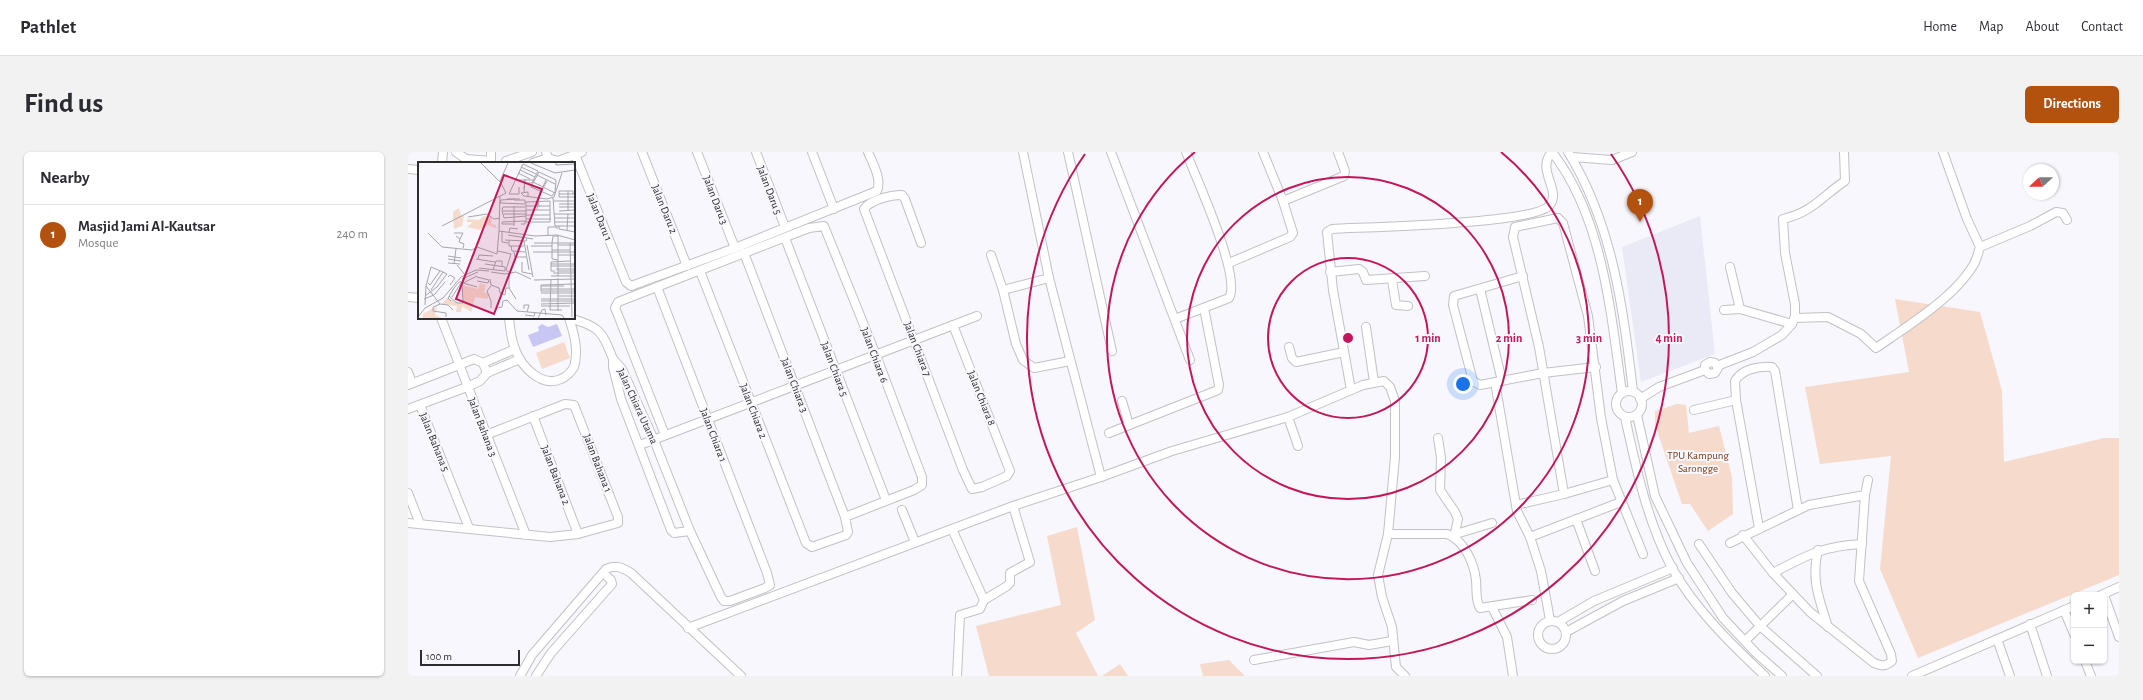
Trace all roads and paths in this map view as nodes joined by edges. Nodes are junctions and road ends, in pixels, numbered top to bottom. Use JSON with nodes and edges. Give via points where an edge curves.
{"nodes":[{"id":1,"x":443,"y":152,"type":"edge"},
{"id":2,"x":456,"y":152,"type":"edge"},
{"id":3,"x":491,"y":152,"type":"edge"},
{"id":4,"x":532,"y":152,"type":"edge"},
{"id":5,"x":642,"y":152,"type":"edge"},
{"id":6,"x":697,"y":152,"type":"edge"},
{"id":7,"x":756,"y":152,"type":"edge"},
{"id":8,"x":812,"y":152,"type":"edge"},
{"id":9,"x":868,"y":152,"type":"edge"},
{"id":10,"x":1023,"y":152,"type":"edge"},
{"id":11,"x":1068,"y":152,"type":"edge"},
{"id":12,"x":1111,"y":152,"type":"edge"},
{"id":13,"x":1186,"y":152,"type":"edge"},
{"id":14,"x":1263,"y":152,"type":"edge"},
{"id":15,"x":1338,"y":152,"type":"edge"},
{"id":16,"x":1552,"y":152,"type":"edge"},
{"id":17,"x":1632,"y":152,"type":"edge"},
{"id":18,"x":1844,"y":152,"type":"edge"},
{"id":19,"x":1943,"y":152,"type":"edge"},
{"id":20,"x":577,"y":153,"type":"edge"},
{"id":21,"x":547,"y":155,"type":"edge"},
{"id":22,"x":1570,"y":155,"type":"edge"},
{"id":23,"x":506,"y":158,"type":"edge"},
{"id":24,"x":466,"y":161,"type":"edge"},
{"id":25,"x":442,"y":162,"type":"edge"},
{"id":26,"x":491,"y":162,"type":"edge"},
{"id":27,"x":535,"y":162,"type":"edge"},
{"id":28,"x":408,"y":169,"type":"edge"},
{"id":29,"x":418,"y":170,"type":"edge"},
{"id":30,"x":1283,"y":200,"type":"junction"},
{"id":31,"x":834,"y":209,"type":"junction"},
{"id":32,"x":2067,"y":220,"type":"dead end"},
{"id":33,"x":785,"y":227,"type":"junction"},
{"id":34,"x":784,"y":238,"type":"junction"},
{"id":35,"x":921,"y":243,"type":"dead end"},
{"id":36,"x":1980,"y":247,"type":"junction"},
{"id":37,"x":735,"y":248,"type":"junction"},
{"id":38,"x":744,"y":253,"type":"junction"},
{"id":39,"x":991,"y":255,"type":"dead end"},
{"id":40,"x":1229,"y":263,"type":"junction"},
{"id":41,"x":687,"y":266,"type":"junction"},
{"id":42,"x":1730,"y":267,"type":"dead end"},
{"id":43,"x":700,"y":271,"type":"junction"},
{"id":44,"x":1330,"y":272,"type":"junction"},
{"id":45,"x":1425,"y":276,"type":"dead end"},
{"id":46,"x":1523,"y":276,"type":"junction"},
{"id":47,"x":1049,"y":278,"type":"junction"},
{"id":48,"x":1392,"y":280,"type":"junction"},
{"id":49,"x":658,"y":288,"type":"junction"},
{"id":50,"x":1480,"y":289,"type":"junction"},
{"id":51,"x":1003,"y":290,"type":"junction"},
{"id":52,"x":408,"y":297,"type":"edge"},
{"id":53,"x":418,"y":298,"type":"edge"},
{"id":54,"x":1408,"y":306,"type":"dead end"},
{"id":55,"x":1204,"y":308,"type":"junction"},
{"id":56,"x":1740,"y":309,"type":"junction"},
{"id":57,"x":1724,"y":310,"type":"dead end"},
{"id":58,"x":977,"y":316,"type":"dead end"},
{"id":59,"x":441,"y":319,"type":"edge"},
{"id":60,"x":510,"y":319,"type":"edge"},
{"id":61,"x":570,"y":319,"type":"edge"},
{"id":62,"x":573,"y":319,"type":"edge"},
{"id":63,"x":1175,"y":319,"type":"junction"},
{"id":64,"x":1794,"y":321,"type":"junction"},
{"id":65,"x":953,"y":325,"type":"junction"},
{"id":66,"x":1366,"y":327,"type":"dead end"},
{"id":67,"x":915,"y":340,"type":"junction"},
{"id":68,"x":1289,"y":347,"type":"dead end"},
{"id":69,"x":515,"y":349,"type":"junction"},
{"id":70,"x":1112,"y":352,"type":"dead end"},
{"id":71,"x":1344,"y":352,"type":"junction"},
{"id":72,"x":876,"y":355,"type":"junction"},
{"id":73,"x":520,"y":358,"type":"junction"},
{"id":74,"x":613,"y":359,"type":"junction"},
{"id":75,"x":1190,"y":360,"type":"dead end"},
{"id":76,"x":1070,"y":361,"type":"junction"},
{"id":77,"x":483,"y":363,"type":"junction"},
{"id":78,"x":459,"y":365,"type":"junction"},
{"id":79,"x":1596,"y":367,"type":"junction"},
{"id":80,"x":836,"y":370,"type":"junction"},
{"id":81,"x":408,"y":372,"type":"edge"},
{"id":82,"x":487,"y":373,"type":"junction"},
{"id":83,"x":1543,"y":373,"type":"junction"},
{"id":84,"x":1374,"y":382,"type":"junction"},
{"id":85,"x":1499,"y":382,"type":"junction"},
{"id":86,"x":410,"y":384,"type":"edge"},
{"id":87,"x":629,"y":386,"type":"junction"},
{"id":88,"x":795,"y":386,"type":"junction"},
{"id":89,"x":467,"y":387,"type":"junction"},
{"id":90,"x":618,"y":388,"type":"junction"},
{"id":91,"x":1351,"y":390,"type":"junction"},
{"id":92,"x":1633,"y":391,"type":"junction"},
{"id":93,"x":1622,"y":393,"type":"junction"},
{"id":94,"x":1640,"y":399,"type":"junction"},
{"id":95,"x":1736,"y":400,"type":"junction"},
{"id":96,"x":1122,"y":401,"type":"dead end"},
{"id":97,"x":751,"y":403,"type":"junction"},
{"id":98,"x":420,"y":404,"type":"junction"},
{"id":99,"x":408,"y":409,"type":"edge"},
{"id":100,"x":1694,"y":410,"type":"dead end"},
{"id":101,"x":533,"y":416,"type":"junction"},
{"id":102,"x":1637,"y":416,"type":"junction"},
{"id":103,"x":1288,"y":417,"type":"junction"},
{"id":104,"x":1626,"y":417,"type":"junction"},
{"id":105,"x":708,"y":419,"type":"junction"},
{"id":106,"x":1129,"y":425,"type":"junction"},
{"id":107,"x":1109,"y":433,"type":"dead end"},
{"id":108,"x":486,"y":435,"type":"junction"},
{"id":109,"x":666,"y":435,"type":"junction"},
{"id":110,"x":1438,"y":438,"type":"dead end"},
{"id":111,"x":654,"y":440,"type":"junction"},
{"id":112,"x":640,"y":445,"type":"junction"},
{"id":113,"x":1298,"y":446,"type":"dead end"},
{"id":114,"x":1102,"y":477,"type":"junction"},
{"id":115,"x":1613,"y":480,"type":"junction"},
{"id":116,"x":1868,"y":480,"type":"dead end"},
{"id":117,"x":972,"y":489,"type":"joint"},
{"id":118,"x":408,"y":492,"type":"edge"},
{"id":119,"x":1564,"y":494,"type":"junction"},
{"id":120,"x":1865,"y":495,"type":"junction"},
{"id":121,"x":886,"y":500,"type":"junction"},
{"id":122,"x":1621,"y":502,"type":"junction"},
{"id":123,"x":1516,"y":505,"type":"junction"},
{"id":124,"x":1013,"y":506,"type":"junction"},
{"id":125,"x":902,"y":510,"type":"dead end"},
{"id":126,"x":1798,"y":510,"type":"junction"},
{"id":127,"x":846,"y":517,"type":"junction"},
{"id":128,"x":1576,"y":519,"type":"junction"},
{"id":129,"x":1492,"y":522,"type":"dead end"},
{"id":130,"x":408,"y":523,"type":"edge"},
{"id":131,"x":420,"y":524,"type":"junction"},
{"id":132,"x":469,"y":528,"type":"junction"},
{"id":133,"x":1759,"y":528,"type":"junction"},
{"id":134,"x":952,"y":529,"type":"junction"},
{"id":135,"x":690,"y":531,"type":"junction"},
{"id":136,"x":578,"y":534,"type":"junction"},
{"id":137,"x":1388,"y":534,"type":"junction"},
{"id":138,"x":526,"y":535,"type":"junction"},
{"id":139,"x":1455,"y":535,"type":"junction"},
{"id":140,"x":1743,"y":535,"type":"junction"},
{"id":141,"x":1530,"y":537,"type":"junction"},
{"id":142,"x":1674,"y":539,"type":"junction"},
{"id":143,"x":915,"y":542,"type":"junction"},
{"id":144,"x":1730,"y":543,"type":"dead end"},
{"id":145,"x":1699,"y":544,"type":"dead end"},
{"id":146,"x":1862,"y":544,"type":"junction"},
{"id":147,"x":1662,"y":545,"type":"junction"},
{"id":148,"x":1818,"y":550,"type":"junction"},
{"id":149,"x":1643,"y":554,"type":"dead end"},
{"id":150,"x":1672,"y":568,"type":"junction"},
{"id":151,"x":1595,"y":571,"type":"dead end"},
{"id":152,"x":1773,"y":573,"type":"junction"},
{"id":153,"x":602,"y":574,"type":"junction"},
{"id":154,"x":1679,"y":578,"type":"junction"},
{"id":155,"x":2119,"y":587,"type":"edge"},
{"id":156,"x":1619,"y":590,"type":"junction"},
{"id":157,"x":2107,"y":593,"type":"edge"},
{"id":158,"x":1793,"y":594,"type":"junction"},
{"id":159,"x":984,"y":600,"type":"junction"},
{"id":160,"x":1532,"y":600,"type":"dead end"},
{"id":161,"x":724,"y":601,"type":"joint"},
{"id":162,"x":1623,"y":601,"type":"junction"},
{"id":163,"x":2107,"y":606,"type":"edge"},
{"id":164,"x":1492,"y":607,"type":"junction"},
{"id":165,"x":2071,"y":607,"type":"edge"},
{"id":166,"x":2064,"y":610,"type":"junction"},
{"id":167,"x":1554,"y":621,"type":"junction"},
{"id":168,"x":2030,"y":624,"type":"junction"},
{"id":169,"x":1760,"y":626,"type":"junction"},
{"id":170,"x":1828,"y":627,"type":"junction"},
{"id":171,"x":688,"y":628,"type":"junction"},
{"id":172,"x":2072,"y":628,"type":"edge"},
{"id":173,"x":1566,"y":632,"type":"junction"},
{"id":174,"x":2119,"y":637,"type":"edge"},
{"id":175,"x":1997,"y":639,"type":"junction"},
{"id":176,"x":1392,"y":641,"type":"junction"},
{"id":177,"x":1745,"y":641,"type":"junction"},
{"id":178,"x":1254,"y":660,"type":"dead end"},
{"id":179,"x":2086,"y":664,"type":"edge"},
{"id":180,"x":520,"y":676,"type":"edge"},
{"id":181,"x":536,"y":676,"type":"edge"},
{"id":182,"x":741,"y":676,"type":"edge"},
{"id":183,"x":957,"y":676,"type":"edge"},
{"id":184,"x":1405,"y":676,"type":"edge"},
{"id":185,"x":1513,"y":676,"type":"edge"},
{"id":186,"x":1765,"y":676,"type":"edge"},
{"id":187,"x":1782,"y":676,"type":"edge"},
{"id":188,"x":1817,"y":676,"type":"edge"},
{"id":189,"x":1912,"y":676,"type":"edge"},
{"id":190,"x":2010,"y":676,"type":"edge"},
{"id":191,"x":2048,"y":676,"type":"edge"},
{"id":192,"x":2091,"y":676,"type":"edge"}],
"edges":[{"from":1,"to":25,"type":"street"},
{"from":2,"to":24,"type":"street"},
{"from":3,"to":26,"type":"street"},
{"from":4,"to":23,"type":"street"},
{"from":5,"to":41,"type":"street","name":"Jalan Daru 2"},
{"from":6,"to":37,"type":"street","name":"Jalan Daru 3"},
{"from":7,"to":33,"type":"street","name":"Jalan Daru 5"},
{"from":8,"to":31,"type":"street"},
{"from":9,"to":31,"type":"street","via":[[878,176],[877,191]]},
{"from":10,"to":47,"type":"street"},
{"from":11,"to":70,"type":"street"},
{"from":12,"to":63,"type":"street"},
{"from":13,"to":40,"type":"street"},
{"from":14,"to":30,"type":"street"},
{"from":15,"to":30,"type":"street","via":[[1345,171],[1344,176]]},
{"from":16,"to":44,"type":"street","via":[[1546,168],[1554,195],[1550,204],[1541,211],[1483,220],[1332,228],[1327,232],[1326,239]]},
{"from":16,"to":93,"type":"street","via":[[1570,179],[1598,252],[1611,308]]},
{"from":17,"to":22,"type":"street","via":[[1612,160]]},
{"from":18,"to":64,"type":"street","via":[[1845,181],[1800,215],[1783,219]]},
{"from":19,"to":36,"type":"street"},
{"from":20,"to":21,"type":"street","via":[[558,161]]},
{"from":20,"to":41,"type":"street","name":"Jalan Daru 1","via":[[626,282],[631,286]]},
{"from":21,"to":27,"type":"street"},
{"from":22,"to":92,"type":"street","via":[[1582,174],[1609,247],[1623,309]]},
{"from":24,"to":26,"type":"street"},
{"from":28,"to":29,"type":"street"},
{"from":30,"to":40,"type":"street","via":[[1292,227],[1293,233],[1290,237]]},
{"from":31,"to":33,"type":"street"},
{"from":32,"to":36,"type":"street","via":[[2062,213],[2056,212]]},
{"from":33,"to":37,"type":"street"},
{"from":34,"to":38,"type":"street"},
{"from":34,"to":72,"type":"street","name":"Jalan Chiara 6","via":[[809,228],[824,226]]},
{"from":34,"to":80,"type":"street","name":"Jalan Chiara 5"},
{"from":35,"to":67,"type":"street","name":"Jalan Chiara 7","via":[[902,195],[867,204],[864,209]]},
{"from":36,"to":64,"type":"street","via":[[1973,266],[1952,290],[1876,348],[1861,334],[1828,317]]},
{"from":37,"to":41,"type":"street"},
{"from":38,"to":43,"type":"street"},
{"from":38,"to":88,"type":"street","name":"Jalan Chiara 3"},
{"from":39,"to":51,"type":"street"},
{"from":40,"to":55,"type":"street","via":[[1232,294],[1229,298]]},
{"from":42,"to":56,"type":"street"},
{"from":43,"to":49,"type":"street"},
{"from":43,"to":97,"type":"street","name":"Jalan Chiara 2"},
{"from":44,"to":48,"type":"street","via":[[1359,269],[1366,280]]},
{"from":44,"to":71,"type":"street"},
{"from":45,"to":48,"type":"street"},
{"from":46,"to":50,"type":"street"},
{"from":46,"to":79,"type":"street","via":[[1513,237],[1515,227],[1558,218],[1563,224],[1588,316]]},
{"from":46,"to":83,"type":"street"},
{"from":47,"to":51,"type":"street"},
{"from":47,"to":76,"type":"street"},
{"from":48,"to":54,"type":"street","via":[[1396,305]]},
{"from":49,"to":105,"type":"street","name":"Jalan Chiara 1"},
{"from":49,"to":109,"type":"street","name":"Jalan Chiara Utama","via":[[618,302],[616,308]]},
{"from":50,"to":85,"type":"street"},
{"from":50,"to":85,"type":"street","via":[[1454,296],[1453,305],[1473,381],[1480,386]]},
{"from":51,"to":76,"type":"street","via":[[1016,344],[1023,360],[1034,368]]},
{"from":52,"to":53,"type":"street"},
{"from":55,"to":63,"type":"street"},
{"from":55,"to":106,"type":"street","via":[[1218,390]]},
{"from":56,"to":57,"type":"street"},
{"from":56,"to":64,"type":"street"},
{"from":58,"to":65,"type":"street"},
{"from":59,"to":78,"type":"street","name":"Jalan Bahana 3"},
{"from":60,"to":69,"type":"street"},
{"from":61,"to":73,"type":"street","via":[[576,356],[573,368],[566,377],[555,382],[541,380],[532,374]]},
{"from":62,"to":74,"type":"street","via":[[593,326],[600,332]]},
{"from":63,"to":75,"type":"street"},
{"from":64,"to":94,"type":"street","via":[[1782,336],[1754,352],[1717,366],[1710,362],[1705,365],[1705,370],[1659,387]]},
{"from":65,"to":67,"type":"street"},
{"from":65,"to":117,"type":"street","name":"Jalan Chiara 8","via":[[1010,471],[1007,476],[982,488]]},
{"from":66,"to":84,"type":"street"},
{"from":67,"to":72,"type":"street"},
{"from":67,"to":117,"type":"street","name":"Jalan Chiara 7"},
{"from":68,"to":71,"type":"street","via":[[1296,362]]},
{"from":69,"to":73,"type":"street"},
{"from":69,"to":77,"type":"street"},
{"from":71,"to":91,"type":"street"},
{"from":72,"to":80,"type":"street"},
{"from":72,"to":121,"type":"street","name":"Jalan Chiara 6","via":[[922,477],[922,485]]},
{"from":73,"to":82,"type":"street"},
{"from":74,"to":87,"type":"street","name":"Jalan Chiara Utama","via":[[622,369]]},
{"from":74,"to":90,"type":"street","name":"Jalan Chiara Utama"},
{"from":76,"to":114,"type":"street"},
{"from":77,"to":78,"type":"street","via":[[474,359]]},
{"from":77,"to":82,"type":"street"},
{"from":78,"to":86,"type":"street"},
{"from":78,"to":89,"type":"street","name":"Jalan Bahana 3"},
{"from":79,"to":83,"type":"street"},
{"from":79,"to":115,"type":"street","via":[[1601,418]]},
{"from":80,"to":88,"type":"street"},
{"from":80,"to":121,"type":"street","name":"Jalan Chiara 5"},
{"from":81,"to":86,"type":"street"},
{"from":82,"to":89,"type":"street","via":[[480,381]]},
{"from":83,"to":85,"type":"street"},
{"from":83,"to":119,"type":"street"},
{"from":84,"to":91,"type":"street"},
{"from":84,"to":137,"type":"street","via":[[1384,381],[1390,387],[1395,401],[1395,458]]},
{"from":85,"to":123,"type":"street"},
{"from":87,"to":90,"type":"street","via":[[625,384]]},
{"from":87,"to":111,"type":"street","name":"Jalan Chiara Utama"},
{"from":88,"to":97,"type":"street"},
{"from":88,"to":127,"type":"street","name":"Jalan Chiara 3"},
{"from":89,"to":98,"type":"street"},
{"from":89,"to":108,"type":"street","name":"Jalan Bahana 3"},
{"from":90,"to":112,"type":"street","name":"Jalan Chiara Utama"},
{"from":91,"to":103,"type":"street"},
{"from":92,"to":93,"type":"street"},
{"from":92,"to":94,"type":"street"},
{"from":93,"to":104,"type":"street","via":[[1616,407]]},
{"from":94,"to":102,"type":"street","via":[[1643,407]]},
{"from":95,"to":100,"type":"street"},
{"from":95,"to":126,"type":"street","via":[[1734,380],[1738,375],[1757,368],[1772,367],[1778,384]]},
{"from":95,"to":133,"type":"street"},
{"from":96,"to":106,"type":"street"},
{"from":97,"to":105,"type":"street"},
{"from":97,"to":127,"type":"street","name":"Jalan Chiara 2","via":[[806,543],[812,548],[846,535]]},
{"from":98,"to":99,"type":"street"},
{"from":98,"to":132,"type":"street","name":"Jalan Bahana 5"},
{"from":101,"to":108,"type":"street"},
{"from":101,"to":136,"type":"street","name":"Jalan Bahana 2"},
{"from":101,"to":136,"type":"street","name":"Jalan Bahana 1","via":[[565,404],[574,405],[618,517],[618,523]]},
{"from":102,"to":104,"type":"street"},
{"from":102,"to":142,"type":"street","via":[[1655,496]]},
{"from":103,"to":113,"type":"street"},
{"from":103,"to":114,"type":"street","via":[[1172,451]]},
{"from":104,"to":147,"type":"street","via":[[1644,499]]},
{"from":105,"to":109,"type":"street"},
{"from":105,"to":161,"type":"street","name":"Jalan Chiara 1","via":[[770,582],[765,588]]},
{"from":106,"to":107,"type":"street"},
{"from":108,"to":138,"type":"street","name":"Jalan Bahana 3"},
{"from":109,"to":111,"type":"street"},
{"from":110,"to":139,"type":"street","via":[[1440,490],[1458,518]]},
{"from":111,"to":112,"type":"street"},
{"from":111,"to":135,"type":"street","name":"Jalan Chiara Utama"},
{"from":112,"to":135,"type":"street","name":"Jalan Chiara Utama","via":[[671,530],[681,534]]},
{"from":114,"to":124,"type":"street"},
{"from":115,"to":119,"type":"street"},
{"from":115,"to":122,"type":"street"},
{"from":116,"to":120,"type":"street"},
{"from":118,"to":131,"type":"street"},
{"from":119,"to":123,"type":"street"},
{"from":120,"to":126,"type":"street","via":[[1809,505]]},
{"from":120,"to":146,"type":"street"},
{"from":121,"to":127,"type":"street"},
{"from":122,"to":128,"type":"street"},
{"from":122,"to":149,"type":"street"},
{"from":123,"to":141,"type":"street"},
{"from":124,"to":134,"type":"street"},
{"from":124,"to":159,"type":"street","via":[[1030,562],[1010,573],[1010,583]]},
{"from":125,"to":143,"type":"street"},
{"from":126,"to":133,"type":"street"},
{"from":128,"to":141,"type":"street"},
{"from":128,"to":151,"type":"street"},
{"from":129,"to":139,"type":"street"},
{"from":130,"to":131,"type":"street"},
{"from":131,"to":132,"type":"street"},
{"from":132,"to":138,"type":"street"},
{"from":133,"to":140,"type":"street"},
{"from":134,"to":143,"type":"street"},
{"from":134,"to":159,"type":"street"},
{"from":135,"to":161,"type":"street","name":"Jalan Chiara Utama"},
{"from":136,"to":138,"type":"street","via":[[550,537]]},
{"from":137,"to":139,"type":"street"},
{"from":137,"to":176,"type":"street","via":[[1378,575],[1392,627]]},
{"from":139,"to":164,"type":"street","via":[[1472,563],[1478,606]]},
{"from":140,"to":144,"type":"street"},
{"from":140,"to":152,"type":"street"},
{"from":141,"to":167,"type":"street"},
{"from":142,"to":147,"type":"street"},
{"from":142,"to":177,"type":"street","via":[[1723,618]]},
{"from":143,"to":171,"type":"street"},
{"from":145,"to":169,"type":"street","via":[[1732,593]]},
{"from":146,"to":148,"type":"street","via":[[1838,545]]},
{"from":146,"to":170,"type":"street","via":[[1859,581],[1892,661],[1885,666],[1874,663]]},
{"from":147,"to":150,"type":"street"},
{"from":148,"to":152,"type":"street"},
{"from":148,"to":170,"type":"street","via":[[1814,567],[1815,588]]},
{"from":150,"to":154,"type":"street"},
{"from":150,"to":156,"type":"street"},
{"from":152,"to":158,"type":"street"},
{"from":153,"to":171,"type":"street","via":[[611,566],[620,567],[631,573]]},
{"from":153,"to":180,"type":"street","via":[[532,655]]},
{"from":153,"to":181,"type":"street","via":[[611,580],[612,584],[551,652]]},
{"from":154,"to":162,"type":"street"},
{"from":154,"to":186,"type":"street","via":[[1717,628]]},
{"from":155,"to":157,"type":"street"},
{"from":156,"to":162,"type":"street"},
{"from":156,"to":167,"type":"street"},
{"from":158,"to":169,"type":"street"},
{"from":158,"to":170,"type":"street"},
{"from":159,"to":183,"type":"street","via":[[980,609],[960,615]]},
{"from":160,"to":164,"type":"street"},
{"from":162,"to":173,"type":"street"},
{"from":163,"to":174,"type":"street"},
{"from":164,"to":185,"type":"street","via":[[1507,637]]},
{"from":165,"to":166,"type":"street"},
{"from":166,"to":168,"type":"street"},
{"from":166,"to":172,"type":"street"},
{"from":167,"to":173,"type":"street"},
{"from":167,"to":173,"type":"street","via":[[1539,628],[1538,637],[1542,645],[1550,649],[1558,647],[1565,641]]},
{"from":168,"to":175,"type":"street"},
{"from":168,"to":191,"type":"street"},
{"from":169,"to":177,"type":"street"},
{"from":169,"to":188,"type":"street"},
{"from":171,"to":182,"type":"street"},
{"from":175,"to":189,"type":"street"},
{"from":175,"to":190,"type":"street"},
{"from":176,"to":178,"type":"street","via":[[1369,645],[1354,642]]},
{"from":176,"to":184,"type":"street","via":[[1396,667]]},
{"from":177,"to":187,"type":"street"},
{"from":179,"to":192,"type":"street"}]}
